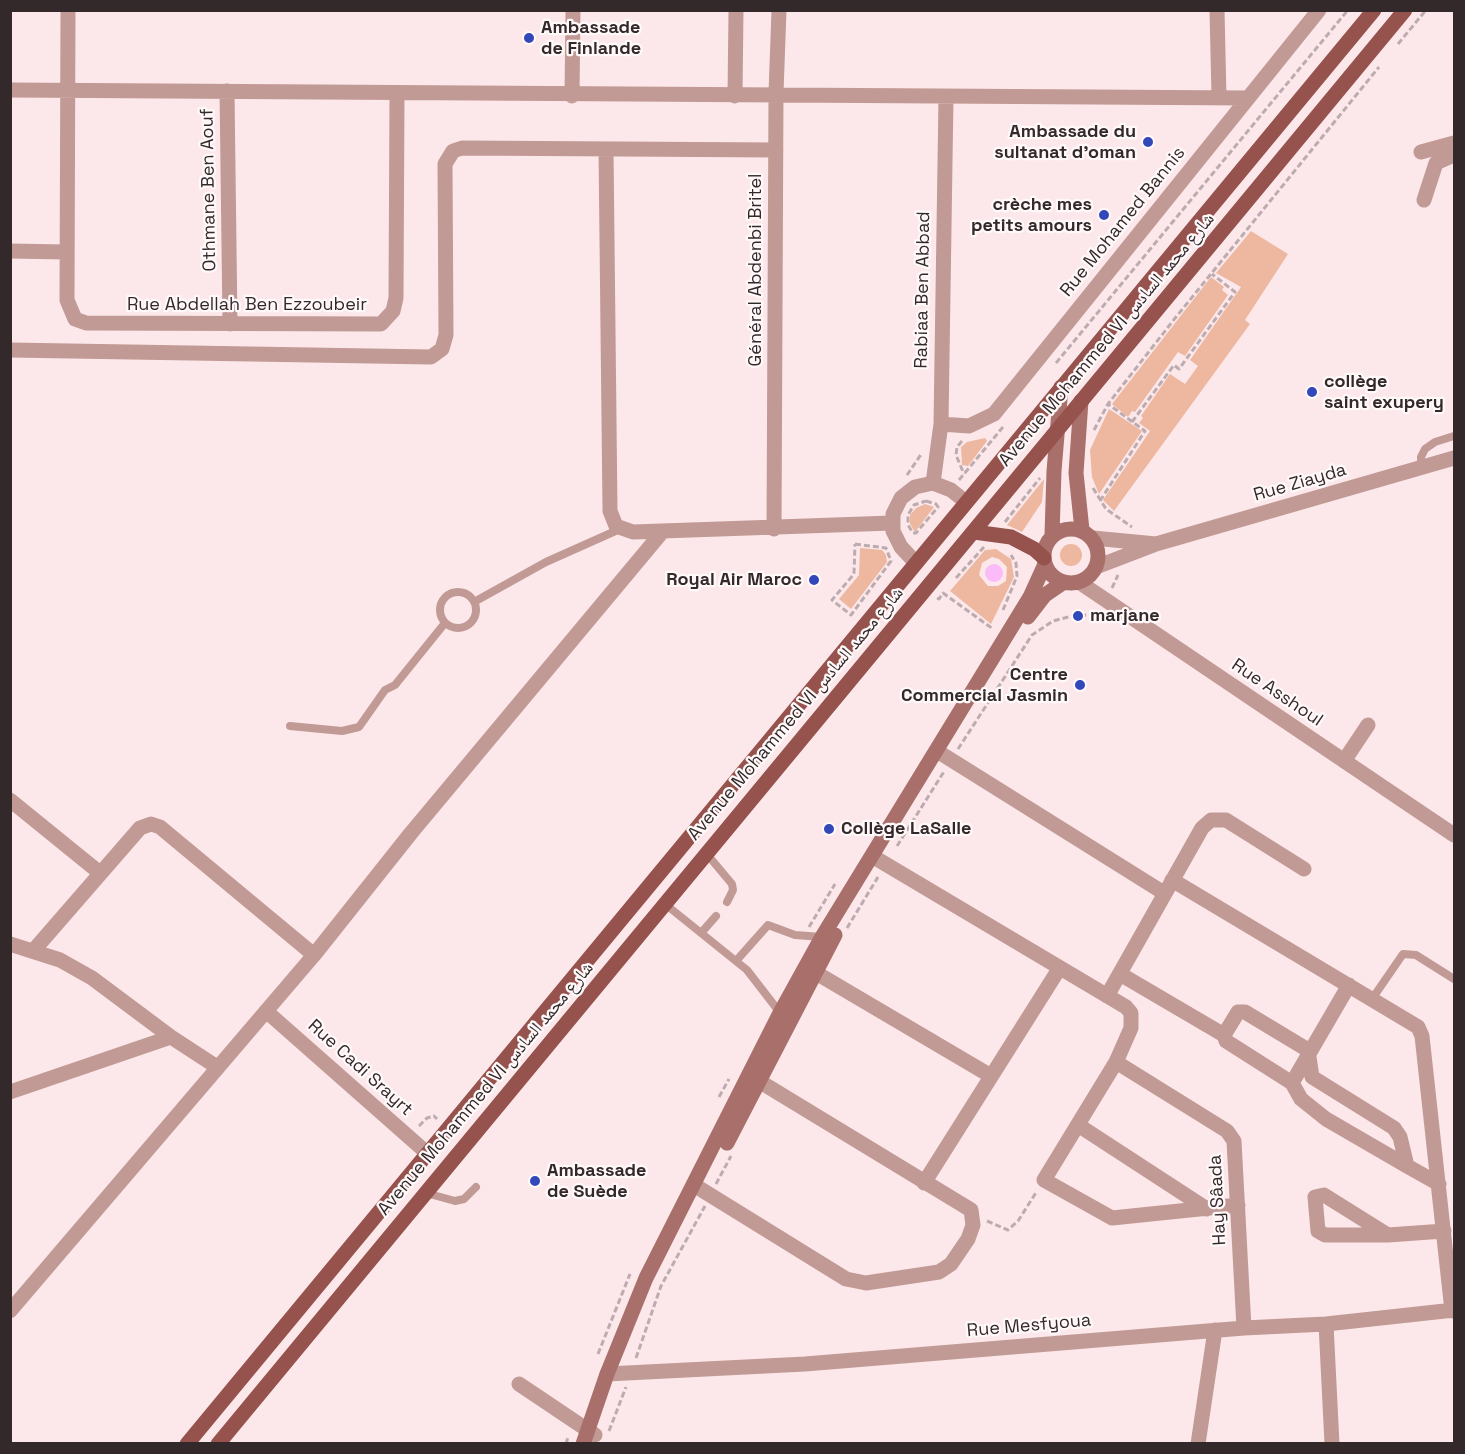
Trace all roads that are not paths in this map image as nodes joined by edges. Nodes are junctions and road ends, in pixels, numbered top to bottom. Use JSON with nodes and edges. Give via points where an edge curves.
{"nodes":[{"id":1,"x":68,"y":10,"type":"edge"},
{"id":2,"x":573,"y":10,"type":"edge"},
{"id":3,"x":736,"y":10,"type":"edge"},
{"id":4,"x":779,"y":10,"type":"edge"},
{"id":5,"x":1217,"y":10,"type":"edge"},
{"id":6,"x":1319,"y":10,"type":"edge"},
{"id":7,"x":1374,"y":10,"type":"edge"},
{"id":8,"x":1405,"y":10,"type":"edge"},
{"id":9,"x":10,"y":90,"type":"edge"},
{"id":10,"x":68,"y":91,"type":"junction"},
{"id":11,"x":227,"y":91,"type":"junction"},
{"id":12,"x":776,"y":93,"type":"junction"},
{"id":13,"x":397,"y":94,"type":"junction"},
{"id":14,"x":572,"y":96,"type":"junction"},
{"id":15,"x":735,"y":96,"type":"junction"},
{"id":16,"x":1219,"y":97,"type":"junction"},
{"id":17,"x":946,"y":98,"type":"junction"},
{"id":18,"x":1247,"y":98,"type":"junction"},
{"id":19,"x":1455,"y":143,"type":"edge"},
{"id":20,"x":606,"y":149,"type":"junction"},
{"id":21,"x":776,"y":150,"type":"junction"},
{"id":22,"x":1421,"y":152,"type":"dead end"},
{"id":23,"x":1455,"y":155,"type":"edge"},
{"id":24,"x":1424,"y":200,"type":"dead end"},
{"id":25,"x":10,"y":251,"type":"edge"},
{"id":26,"x":66,"y":252,"type":"junction"},
{"id":27,"x":230,"y":324,"type":"junction"},
{"id":28,"x":10,"y":350,"type":"edge"},
{"id":29,"x":1061,"y":387,"type":"junction"},
{"id":30,"x":1081,"y":401,"type":"junction"},
{"id":31,"x":941,"y":424,"type":"junction"},
{"id":32,"x":1057,"y":431,"type":"junction"},
{"id":33,"x":1455,"y":436,"type":"edge"},
{"id":34,"x":1455,"y":458,"type":"edge"},
{"id":35,"x":1421,"y":468,"type":"junction"},
{"id":36,"x":933,"y":483,"type":"junction"},
{"id":37,"x":966,"y":502,"type":"junction"},
{"id":38,"x":892,"y":523,"type":"junction"},
{"id":39,"x":620,"y":529,"type":"junction"},
{"id":40,"x":774,"y":529,"type":"junction"},
{"id":41,"x":663,"y":531,"type":"junction"},
{"id":42,"x":974,"y":532,"type":"junction"},
{"id":43,"x":1088,"y":534,"type":"junction"},
{"id":44,"x":1052,"y":535,"type":"junction"},
{"id":45,"x":937,"y":538,"type":"junction"},
{"id":46,"x":1131,"y":548,"type":"junction"},
{"id":47,"x":956,"y":553,"type":"junction"},
{"id":48,"x":1044,"y":561,"type":"junction"},
{"id":49,"x":916,"y":563,"type":"junction"},
{"id":50,"x":1096,"y":567,"type":"junction"},
{"id":51,"x":1071,"y":582,"type":"junction"},
{"id":52,"x":474,"y":603,"type":"junction"},
{"id":53,"x":445,"y":623,"type":"junction"},
{"id":54,"x":1368,"y":725,"type":"dead end"},
{"id":55,"x":290,"y":726,"type":"dead end"},
{"id":56,"x":944,"y":755,"type":"junction"},
{"id":57,"x":1344,"y":761,"type":"junction"},
{"id":58,"x":10,"y":800,"type":"edge"},
{"id":59,"x":1455,"y":835,"type":"edge"},
{"id":60,"x":706,"y":853,"type":"junction"},
{"id":61,"x":878,"y":861,"type":"junction"},
{"id":62,"x":1304,"y":868,"type":"dead end"},
{"id":63,"x":100,"y":873,"type":"junction"},
{"id":64,"x":1168,"y":887,"type":"junction"},
{"id":65,"x":727,"y":902,"type":"dead end"},
{"id":66,"x":665,"y":904,"type":"junction"},
{"id":67,"x":716,"y":916,"type":"dead end"},
{"id":68,"x":701,"y":933,"type":"junction"},
{"id":69,"x":826,"y":940,"type":"junction"},
{"id":70,"x":10,"y":944,"type":"edge"},
{"id":71,"x":34,"y":950,"type":"junction"},
{"id":72,"x":314,"y":955,"type":"junction"},
{"id":73,"x":736,"y":961,"type":"junction"},
{"id":74,"x":810,"y":969,"type":"junction"},
{"id":75,"x":1059,"y":969,"type":"junction"},
{"id":76,"x":1120,"y":974,"type":"junction"},
{"id":77,"x":1455,"y":979,"type":"edge"},
{"id":78,"x":1349,"y":985,"type":"junction"},
{"id":79,"x":1107,"y":996,"type":"junction"},
{"id":80,"x":1372,"y":999,"type":"junction"},
{"id":81,"x":266,"y":1011,"type":"junction"},
{"id":82,"x":785,"y":1016,"type":"junction"},
{"id":83,"x":1224,"y":1035,"type":"junction"},
{"id":84,"x":171,"y":1037,"type":"junction"},
{"id":85,"x":1309,"y":1052,"type":"junction"},
{"id":86,"x":1116,"y":1062,"type":"junction"},
{"id":87,"x":217,"y":1067,"type":"junction"},
{"id":88,"x":991,"y":1076,"type":"junction"},
{"id":89,"x":753,"y":1079,"type":"junction"},
{"id":90,"x":1292,"y":1083,"type":"junction"},
{"id":91,"x":10,"y":1092,"type":"edge"},
{"id":92,"x":1078,"y":1125,"type":"junction"},
{"id":93,"x":427,"y":1153,"type":"junction"},
{"id":94,"x":1407,"y":1166,"type":"junction"},
{"id":95,"x":924,"y":1183,"type":"junction"},
{"id":96,"x":1439,"y":1184,"type":"junction"},
{"id":97,"x":476,"y":1187,"type":"dead end"},
{"id":98,"x":702,"y":1191,"type":"junction"},
{"id":99,"x":426,"y":1193,"type":"junction"},
{"id":100,"x":1238,"y":1205,"type":"junction"},
{"id":101,"x":1207,"y":1209,"type":"junction"},
{"id":102,"x":1444,"y":1231,"type":"junction"},
{"id":103,"x":1388,"y":1235,"type":"junction"},
{"id":104,"x":1453,"y":1310,"type":"edge"},
{"id":105,"x":10,"y":1311,"type":"edge"},
{"id":106,"x":1326,"y":1324,"type":"junction"},
{"id":107,"x":1244,"y":1328,"type":"junction"},
{"id":108,"x":1215,"y":1330,"type":"junction"},
{"id":109,"x":618,"y":1374,"type":"junction"},
{"id":110,"x":519,"y":1384,"type":"dead end"},
{"id":111,"x":593,"y":1438,"type":"edge"},
{"id":112,"x":187,"y":1443,"type":"edge"},
{"id":113,"x":218,"y":1443,"type":"edge"},
{"id":114,"x":1198,"y":1443,"type":"edge"},
{"id":115,"x":1332,"y":1443,"type":"edge"}],
"edges":[{"from":1,"to":10,"type":"street","name":"Rue Abdellah Ben Ezzoubeir"},
{"from":2,"to":14,"type":"street"},
{"from":3,"to":15,"type":"street"},
{"from":4,"to":12,"type":"street","name":"Général Abdenbi Britel"},
{"from":5,"to":16,"type":"street"},
{"from":6,"to":18,"type":"street","name":"Rue Mohamed Bannis"},
{"from":7,"to":29,"type":"main road","name":"Avenue Mohammed VI شارع محمد السادس"},
{"from":8,"to":30,"type":"main road","name":"Avenue Mohammed VI شارع محمد السادس"},
{"from":9,"to":10,"type":"street"},
{"from":10,"to":11,"type":"street"},
{"from":10,"to":26,"type":"street","name":"Rue Abdellah Ben Ezzoubeir"},
{"from":11,"to":13,"type":"street"},
{"from":11,"to":27,"type":"street","name":"Othmane Ben Aouf"},
{"from":12,"to":15,"type":"street"},
{"from":12,"to":17,"type":"street"},
{"from":12,"to":21,"type":"street","name":"Général Abdenbi Britel"},
{"from":13,"to":14,"type":"street"},
{"from":13,"to":27,"type":"street","name":"Rue Abdellah Ben Ezzoubeir","via":[[393,311],[381,324]]},
{"from":14,"to":15,"type":"street"},
{"from":16,"to":17,"type":"street"},
{"from":16,"to":18,"type":"street"},
{"from":17,"to":31,"type":"street","name":"Rabiaa Ben Abbad"},
{"from":18,"to":31,"type":"street","name":"Rue Mohamed Bannis","via":[[994,414],[969,426]]},
{"from":19,"to":22,"type":"street"},
{"from":20,"to":21,"type":"street"},
{"from":20,"to":28,"type":"street","via":[[453,151],[445,164],[446,335],[442,349],[431,357]]},
{"from":20,"to":39,"type":"street","via":[[610,511]]},
{"from":21,"to":40,"type":"street","name":"Général Abdenbi Britel"},
{"from":23,"to":24,"type":"street","via":[[1436,163]]},
{"from":25,"to":26,"type":"street"},
{"from":26,"to":27,"type":"street","name":"Rue Abdellah Ben Ezzoubeir","via":[[67,300],[75,319],[86,324]]},
{"from":29,"to":32,"type":"main road"},
{"from":29,"to":37,"type":"main road","name":"Avenue Mohammed VI شارع محمد السادس"},
{"from":30,"to":32,"type":"main road","name":"Avenue Mohammed VI شارع محمد السادس"},
{"from":30,"to":43,"type":"main road","via":[[1076,473]]},
{"from":31,"to":36,"type":"street","name":"Rabiaa Ben Abbad"},
{"from":32,"to":42,"type":"main road","name":"Avenue Mohammed VI شارع محمد السادس"},
{"from":32,"to":44,"type":"main road"},
{"from":33,"to":35,"type":"lane","via":[[1430,445],[1421,456]]},
{"from":34,"to":35,"type":"street","name":"Rue Ziayda"},
{"from":35,"to":46,"type":"street","name":"Rue Ziayda"},
{"from":36,"to":37,"type":"street"},
{"from":36,"to":38,"type":"street","via":[[907,491],[896,506]]},
{"from":37,"to":45,"type":"main road","name":"Avenue Mohammed VI شارع محمد السادس"},
{"from":38,"to":40,"type":"street"},
{"from":38,"to":49,"type":"street","via":[[901,547]]},
{"from":39,"to":41,"type":"street"},
{"from":39,"to":52,"type":"lane","via":[[546,562]]},
{"from":40,"to":41,"type":"street"},
{"from":41,"to":72,"type":"street"},
{"from":42,"to":47,"type":"main road","name":"Avenue Mohammed VI شارع محمد السادس"},
{"from":42,"to":48,"type":"main road","via":[[999,534],[1023,543]]},
{"from":43,"to":44,"type":"main road","via":[[1072,528]]},
{"from":43,"to":46,"type":"street","name":"Rue Ziayda"},
{"from":43,"to":50,"type":"main road","via":[[1099,557]]},
{"from":44,"to":48,"type":"main road","via":[[1044,550]]},
{"from":45,"to":47,"type":"main road"},
{"from":45,"to":49,"type":"main road","name":"Avenue Mohammed VI شارع محمد السادس"},
{"from":46,"to":50,"type":"street","name":"Rue Ziayda"},
{"from":47,"to":60,"type":"main road","name":"Avenue Mohammed VI شارع محمد السادس"},
{"from":48,"to":51,"type":"main road","via":[[1052,576]]},
{"from":48,"to":56,"type":"main road","via":[[1030,597]]},
{"from":49,"to":93,"type":"main road","name":"Avenue Mohammed VI شارع محمد السادس"},
{"from":50,"to":51,"type":"main road","via":[[1086,579]]},
{"from":51,"to":56,"type":"main road","via":[[1045,595],[1034,608]]},
{"from":51,"to":57,"type":"street","name":"Rue Asshoul","via":[[1107,602]]},
{"from":52,"to":53,"type":"lane","via":[[475,615],[468,625],[456,628]]},
{"from":52,"to":53,"type":"lane","via":[[459,592],[447,595],[440,612]]},
{"from":53,"to":55,"type":"lane","via":[[395,685],[385,690],[359,727],[342,731]]},
{"from":54,"to":57,"type":"street"},
{"from":56,"to":61,"type":"main road"},
{"from":56,"to":64,"type":"street"},
{"from":57,"to":59,"type":"street","name":"Rue Asshoul"},
{"from":58,"to":63,"type":"street"},
{"from":60,"to":65,"type":"lane","via":[[732,884]]},
{"from":60,"to":66,"type":"main road","name":"Avenue Mohammed VI شارع محمد السادس"},
{"from":61,"to":69,"type":"main road"},
{"from":61,"to":75,"type":"street"},
{"from":62,"to":64,"type":"street","via":[[1226,820],[1211,820],[1202,828]]},
{"from":63,"to":71,"type":"street"},
{"from":63,"to":72,"type":"street","via":[[140,828],[151,824],[160,827]]},
{"from":64,"to":76,"type":"street"},
{"from":64,"to":78,"type":"street"},
{"from":66,"to":68,"type":"lane"},
{"from":66,"to":99,"type":"main road","name":"Avenue Mohammed VI شارع محمد السادس"},
{"from":67,"to":68,"type":"lane"},
{"from":68,"to":73,"type":"lane"},
{"from":69,"to":73,"type":"lane","via":[[768,925]]},
{"from":69,"to":74,"type":"main road"},
{"from":70,"to":71,"type":"street"},
{"from":71,"to":84,"type":"street","via":[[92,978]]},
{"from":72,"to":81,"type":"street"},
{"from":73,"to":82,"type":"lane","via":[[756,978]]},
{"from":74,"to":82,"type":"main road"},
{"from":74,"to":88,"type":"street"},
{"from":75,"to":79,"type":"street"},
{"from":75,"to":88,"type":"street"},
{"from":76,"to":79,"type":"street"},
{"from":76,"to":83,"type":"street"},
{"from":77,"to":80,"type":"lane","via":[[1416,955],[1403,954]]},
{"from":78,"to":80,"type":"street"},
{"from":78,"to":85,"type":"street"},
{"from":79,"to":86,"type":"street","via":[[1126,1007],[1133,1020]]},
{"from":80,"to":96,"type":"street","via":[[1411,1021],[1422,1036]]},
{"from":81,"to":87,"type":"street"},
{"from":81,"to":93,"type":"street","name":"Rue Cadi Srayrt"},
{"from":82,"to":89,"type":"main road"},
{"from":83,"to":85,"type":"street","via":[[1238,1012],[1245,1012]]},
{"from":83,"to":90,"type":"street","via":[[1226,1041]]},
{"from":84,"to":87,"type":"street"},
{"from":84,"to":91,"type":"street"},
{"from":85,"to":90,"type":"street"},
{"from":85,"to":94,"type":"street","via":[[1312,1077],[1394,1128]]},
{"from":86,"to":92,"type":"street"},
{"from":86,"to":100,"type":"street","name":"Hay Sâada","via":[[1230,1133],[1234,1141]]},
{"from":87,"to":105,"type":"street"},
{"from":88,"to":95,"type":"street"},
{"from":89,"to":95,"type":"street"},
{"from":89,"to":98,"type":"main road"},
{"from":90,"to":94,"type":"street","via":[[1301,1099],[1326,1119]]},
{"from":92,"to":101,"type":"street"},
{"from":92,"to":101,"type":"street","via":[[1044,1180],[1112,1218]]},
{"from":93,"to":112,"type":"main road","name":"Avenue Mohammed VI شارع محمد السادس"},
{"from":94,"to":96,"type":"street"},
{"from":95,"to":98,"type":"street","via":[[971,1210],[973,1225],[968,1239],[945,1268],[928,1276],[866,1283],[846,1279]]},
{"from":96,"to":102,"type":"street"},
{"from":97,"to":99,"type":"lane","via":[[464,1199],[455,1201]]},
{"from":98,"to":109,"type":"main road","via":[[646,1278]]},
{"from":99,"to":113,"type":"main road","name":"Avenue Mohammed VI شارع محمد السادس"},
{"from":100,"to":101,"type":"street"},
{"from":100,"to":107,"type":"street","name":"Hay Sâada"},
{"from":102,"to":103,"type":"street"},
{"from":102,"to":104,"type":"street"},
{"from":103,"to":103,"type":"street","via":[[1320,1233],[1315,1197],[1324,1195]]},
{"from":104,"to":106,"type":"street","name":"Rue Mesfyoua"},
{"from":106,"to":107,"type":"street","name":"Rue Mesfyoua"},
{"from":106,"to":115,"type":"street"},
{"from":107,"to":108,"type":"street","name":"Rue Mesfyoua"},
{"from":108,"to":109,"type":"street","name":"Rue Mesfyoua","via":[[805,1364]]},
{"from":108,"to":114,"type":"street"},
{"from":109,"to":111,"type":"main road"},
{"from":110,"to":111,"type":"street"}]}
